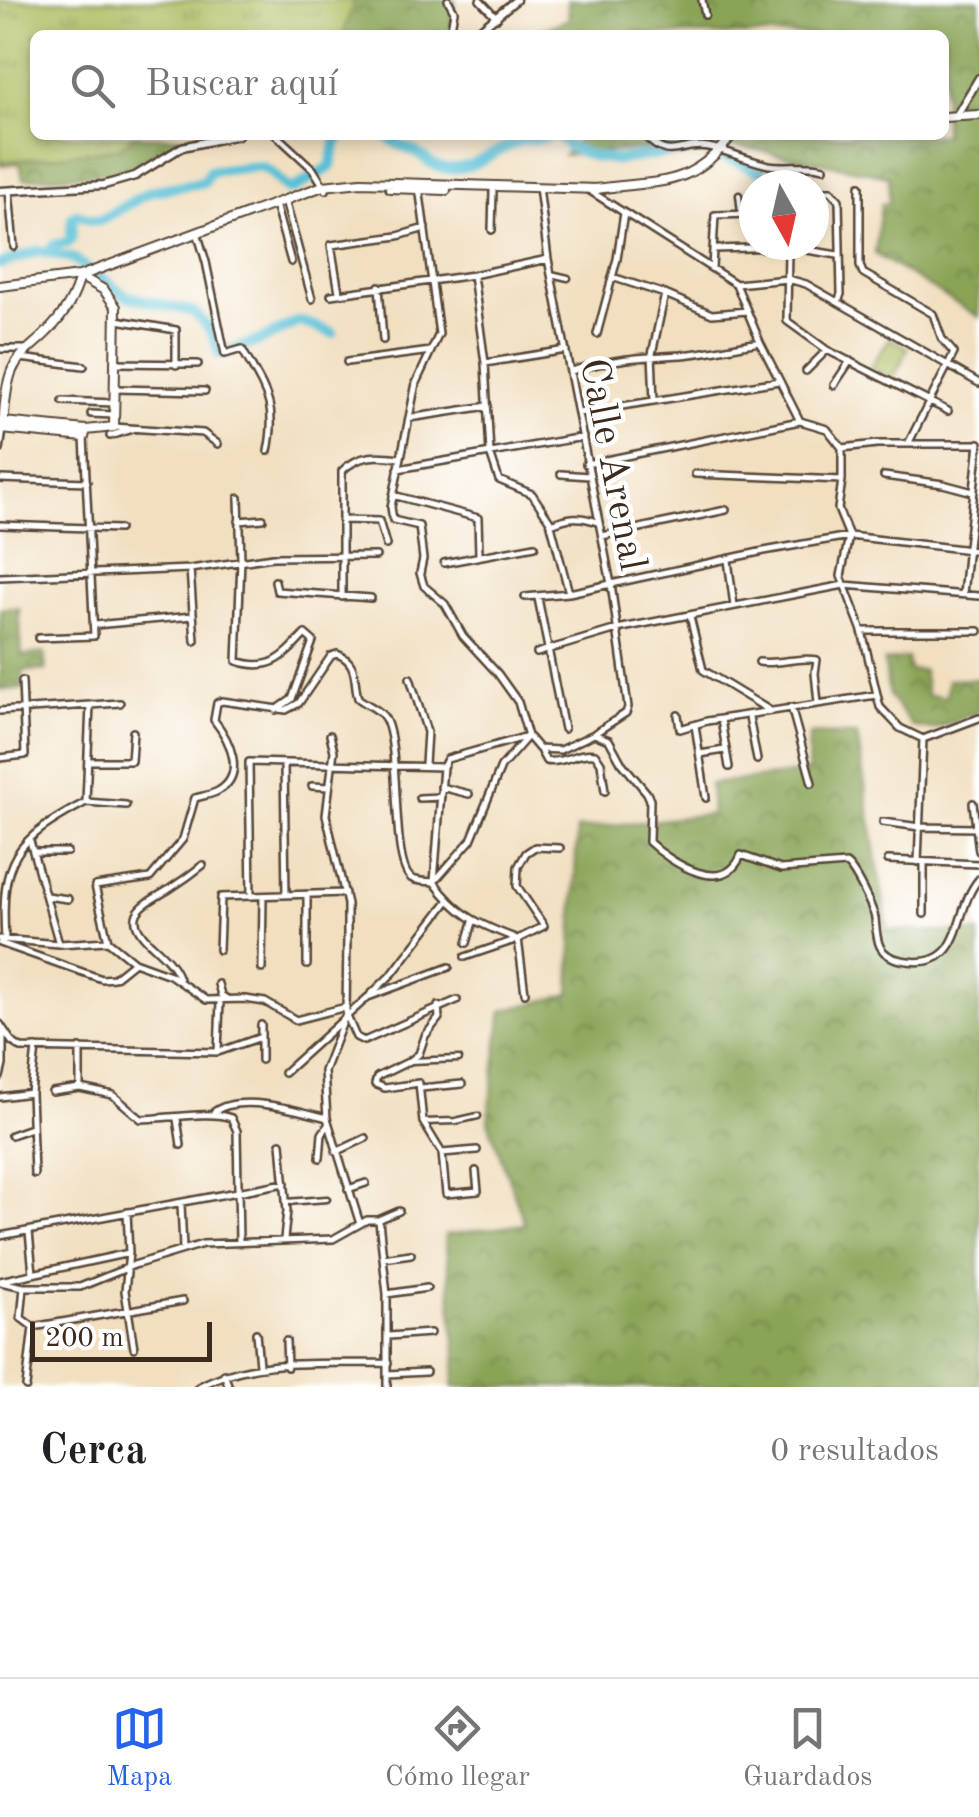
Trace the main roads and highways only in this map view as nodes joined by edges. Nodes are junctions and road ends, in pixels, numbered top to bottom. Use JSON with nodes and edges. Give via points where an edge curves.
{"nodes":[{"id":1,"x":979,"y":115,"type":"edge"},
{"id":2,"x":949,"y":117,"type":"edge"},
{"id":3,"x":728,"y":140,"type":"edge"},
{"id":4,"x":419,"y":187,"type":"junction"},
{"id":5,"x":539,"y":189,"type":"junction"},
{"id":6,"x":80,"y":276,"type":"junction"},
{"id":7,"x":0,"y":286,"type":"edge"},
{"id":8,"x":2,"y":426,"type":"edge"}],
"edges":[{"from":1,"to":2,"type":"main road"},
{"from":3,"to":5,"type":"main road","via":[[688,174],[662,182]]},
{"from":4,"to":5,"type":"main road"},
{"from":4,"to":5,"type":"main road"},
{"from":4,"to":6,"type":"main road","via":[[360,182],[324,188]]},
{"from":6,"to":7,"type":"main road"},
{"from":6,"to":8,"type":"main road","via":[[76,296],[11,372]]},
{"from":6,"to":8,"type":"main road","via":[[116,307],[112,432]]}]}
